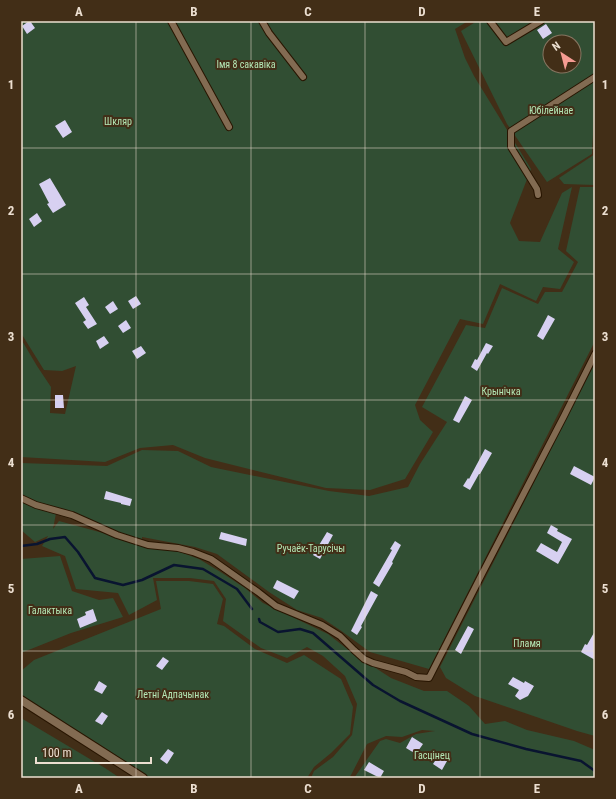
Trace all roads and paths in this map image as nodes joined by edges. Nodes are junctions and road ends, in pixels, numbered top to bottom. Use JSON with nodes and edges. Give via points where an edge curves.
{"nodes":[{"id":1,"x":171,"y":21,"type":"edge"},
{"id":2,"x":262,"y":21,"type":"edge"},
{"id":3,"x":490,"y":21,"type":"edge"},
{"id":4,"x":541,"y":21,"type":"edge"},
{"id":5,"x":303,"y":76,"type":"dead end"},
{"id":6,"x":595,"y":77,"type":"edge"},
{"id":7,"x":229,"y":127,"type":"dead end"},
{"id":8,"x":538,"y":195,"type":"dead end"},
{"id":9,"x":595,"y":354,"type":"edge"},
{"id":10,"x":21,"y":498,"type":"edge"},
{"id":11,"x":21,"y":700,"type":"edge"},
{"id":12,"x":142,"y":778,"type":"edge"}],
"edges":[{"from":1,"to":7,"type":"street"},
{"from":2,"to":5,"type":"street","via":[[269,34]]},
{"from":3,"to":4,"type":"street","via":[[506,42]]},
{"from":6,"to":8,"type":"street","via":[[511,131],[512,147]]},
{"from":9,"to":10,"type":"street","via":[[429,678],[416,677],[364,659],[340,636],[322,625],[276,606],[211,559],[178,548],[148,545]]},
{"from":11,"to":12,"type":"street"}]}
